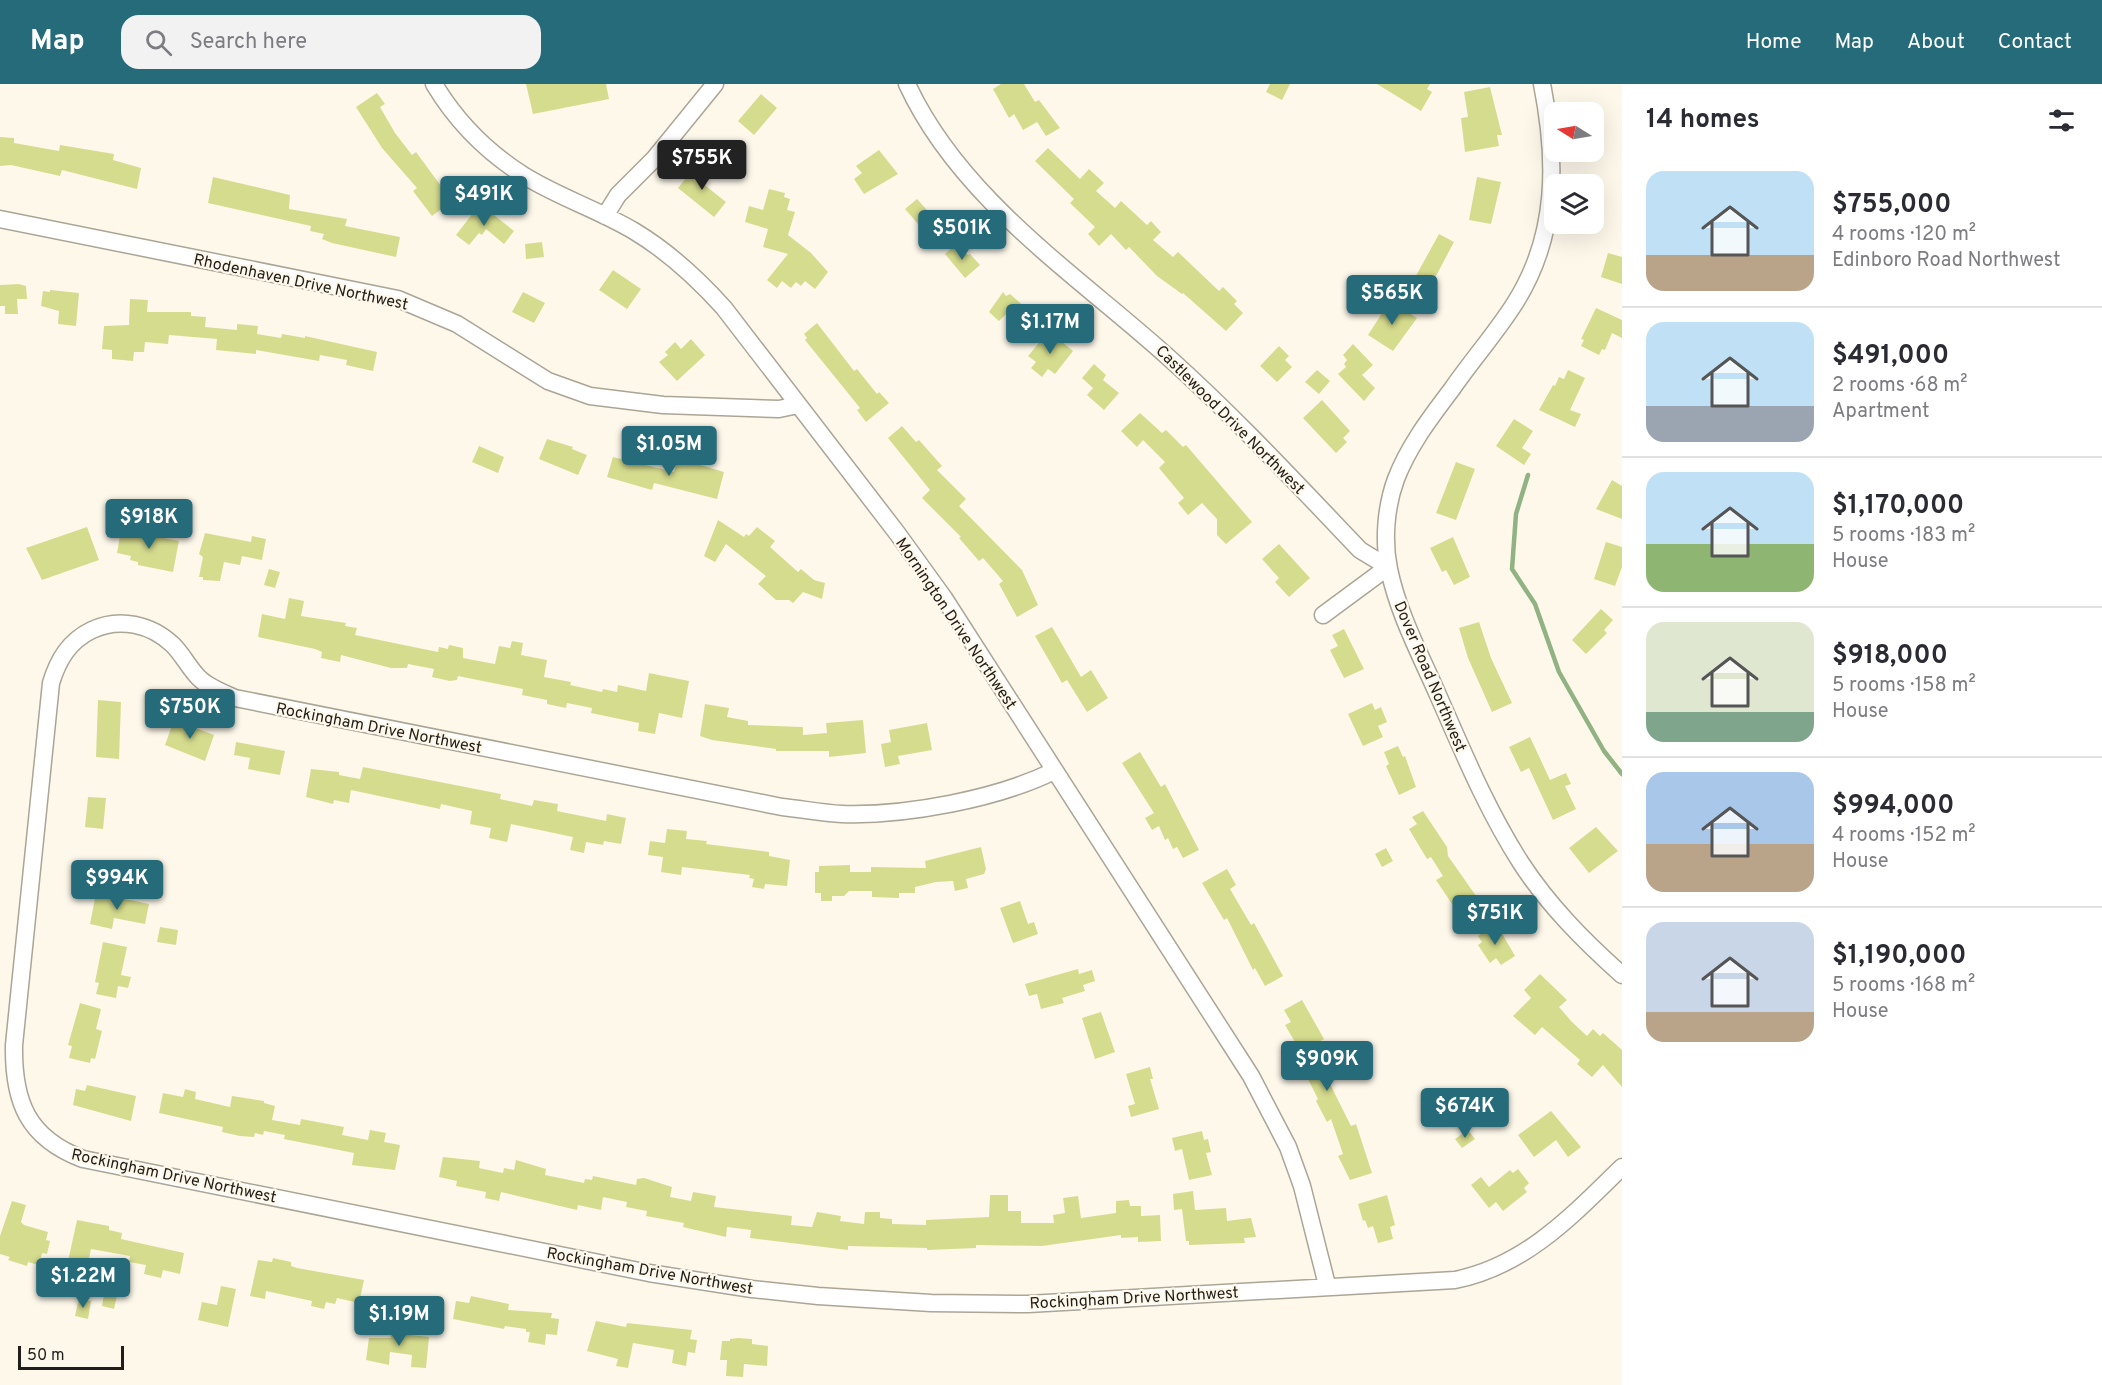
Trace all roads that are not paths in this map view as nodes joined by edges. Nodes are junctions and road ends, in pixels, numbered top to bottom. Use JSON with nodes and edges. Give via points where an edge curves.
{"nodes":[{"id":1,"x":434,"y":84,"type":"edge"},
{"id":2,"x":715,"y":84,"type":"edge"},
{"id":3,"x":907,"y":84,"type":"edge"},
{"id":4,"x":1542,"y":84,"type":"edge"},
{"id":5,"x":604,"y":216,"type":"junction"},
{"id":6,"x":0,"y":219,"type":"edge"},
{"id":7,"x":798,"y":405,"type":"junction"},
{"id":8,"x":1388,"y":567,"type":"junction"},
{"id":9,"x":1323,"y":615,"type":"dead end"},
{"id":10,"x":1054,"y":771,"type":"junction"},
{"id":11,"x":1622,"y":975,"type":"edge"},
{"id":12,"x":1622,"y":1167,"type":"edge"},
{"id":13,"x":1327,"y":1285,"type":"junction"}],
"edges":[{"from":1,"to":5,"type":"street","name":"Mornington Drive Northwest","via":[[465,125],[496,155],[524,176]]},
{"from":2,"to":5,"type":"street"},
{"from":3,"to":8,"type":"street","name":"Castlewood Drive Northwest","via":[[940,139],[999,208],[1069,275],[1204,389],[1360,550]]},
{"from":4,"to":8,"type":"street","name":"Dover Road Northwest","via":[[1551,127],[1553,174],[1543,242],[1516,301],[1406,457],[1389,504]]},
{"from":5,"to":7,"type":"street","name":"Mornington Drive Northwest","via":[[655,244],[701,282]]},
{"from":6,"to":7,"type":"street","name":"Rhodenhaven Drive Northwest","via":[[398,299],[457,324],[548,381],[590,396],[663,405],[779,409]]},
{"from":7,"to":10,"type":"street","name":"Mornington Drive Northwest","via":[[937,589]]},
{"from":8,"to":9,"type":"street"},
{"from":8,"to":11,"type":"street","name":"Dover Road Northwest","via":[[1401,612],[1499,827],[1547,898]]},
{"from":10,"to":13,"type":"street","name":"Mornington Drive Northwest","via":[[1269,1108],[1302,1186]]},
{"from":10,"to":13,"type":"street","name":"Rockingham Drive Northwest","via":[[973,799],[931,807],[843,814],[782,807],[235,698],[199,679],[173,646],[153,631],[128,624],[100,627],[67,648],[51,683],[14,1045],[16,1087],[24,1112],[35,1128],[48,1141],[82,1159],[638,1271],[740,1287],[931,1303],[1028,1304]]},
{"from":12,"to":13,"type":"street","name":"Rockingham Drive Northwest","via":[[1562,1226],[1503,1266],[1455,1280]]}]}
